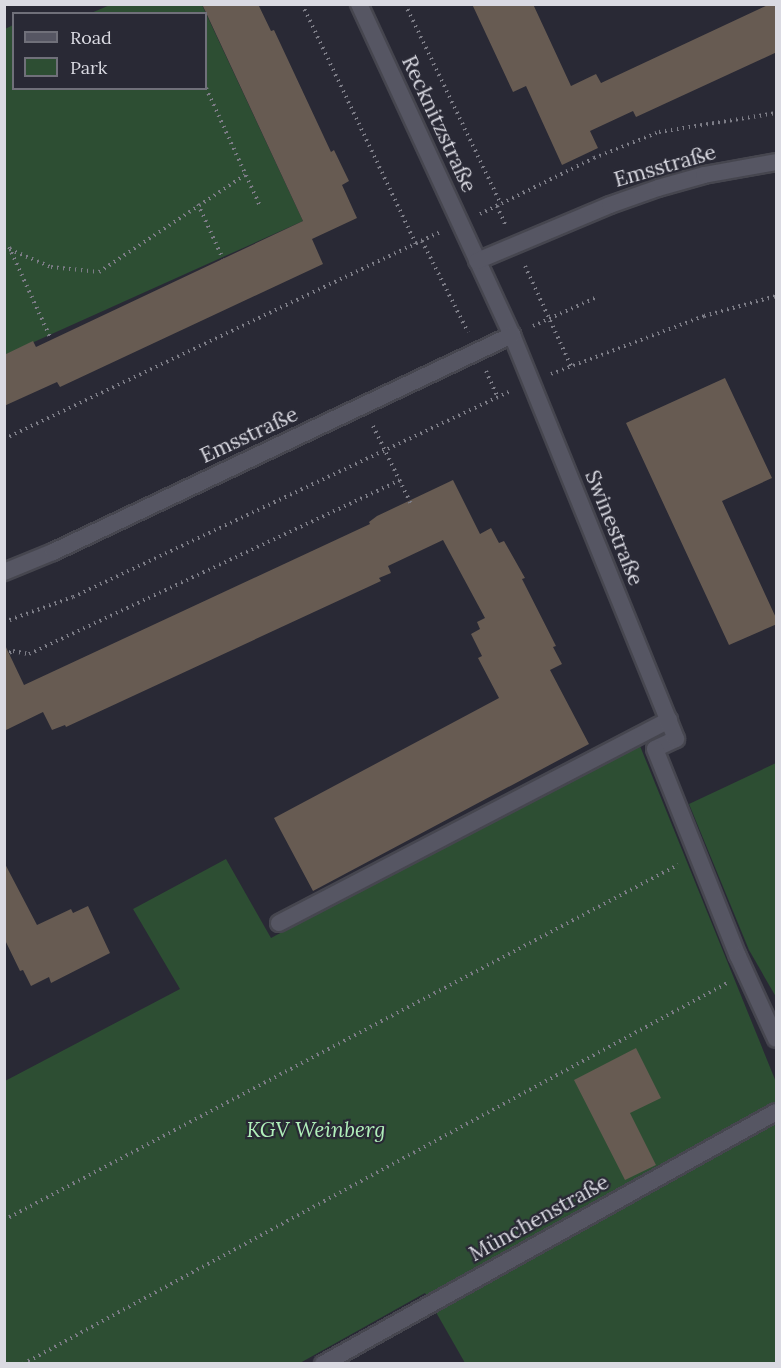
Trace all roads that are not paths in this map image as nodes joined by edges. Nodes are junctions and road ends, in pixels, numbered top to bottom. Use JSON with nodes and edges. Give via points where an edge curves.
{"nodes":[{"id":1,"x":359,"y":4,"type":"edge"},
{"id":2,"x":777,"y":162,"type":"edge"},
{"id":3,"x":477,"y":261,"type":"junction"},
{"id":4,"x":512,"y":335,"type":"junction"},
{"id":5,"x":4,"y":572,"type":"edge"},
{"id":6,"x":669,"y":720,"type":"junction"},
{"id":7,"x":279,"y":923,"type":"dead end"},
{"id":8,"x":777,"y":1039,"type":"edge"},
{"id":9,"x":777,"y":1112,"type":"edge"},
{"id":10,"x":323,"y":1364,"type":"edge"}],
"edges":[{"from":1,"to":3,"type":"street","name":"Recknitzstraße"},
{"from":2,"to":3,"type":"street","name":"Emsstraße","via":[[658,188]]},
{"from":3,"to":4,"type":"street"},
{"from":4,"to":5,"type":"street","name":"Emsstraße"},
{"from":4,"to":6,"type":"street","name":"Swinestraße"},
{"from":6,"to":7,"type":"street"},
{"from":6,"to":8,"type":"street","name":"Swinestraße","via":[[676,739],[655,749]]},
{"from":9,"to":10,"type":"street","name":"Münchenstraße"}]}
